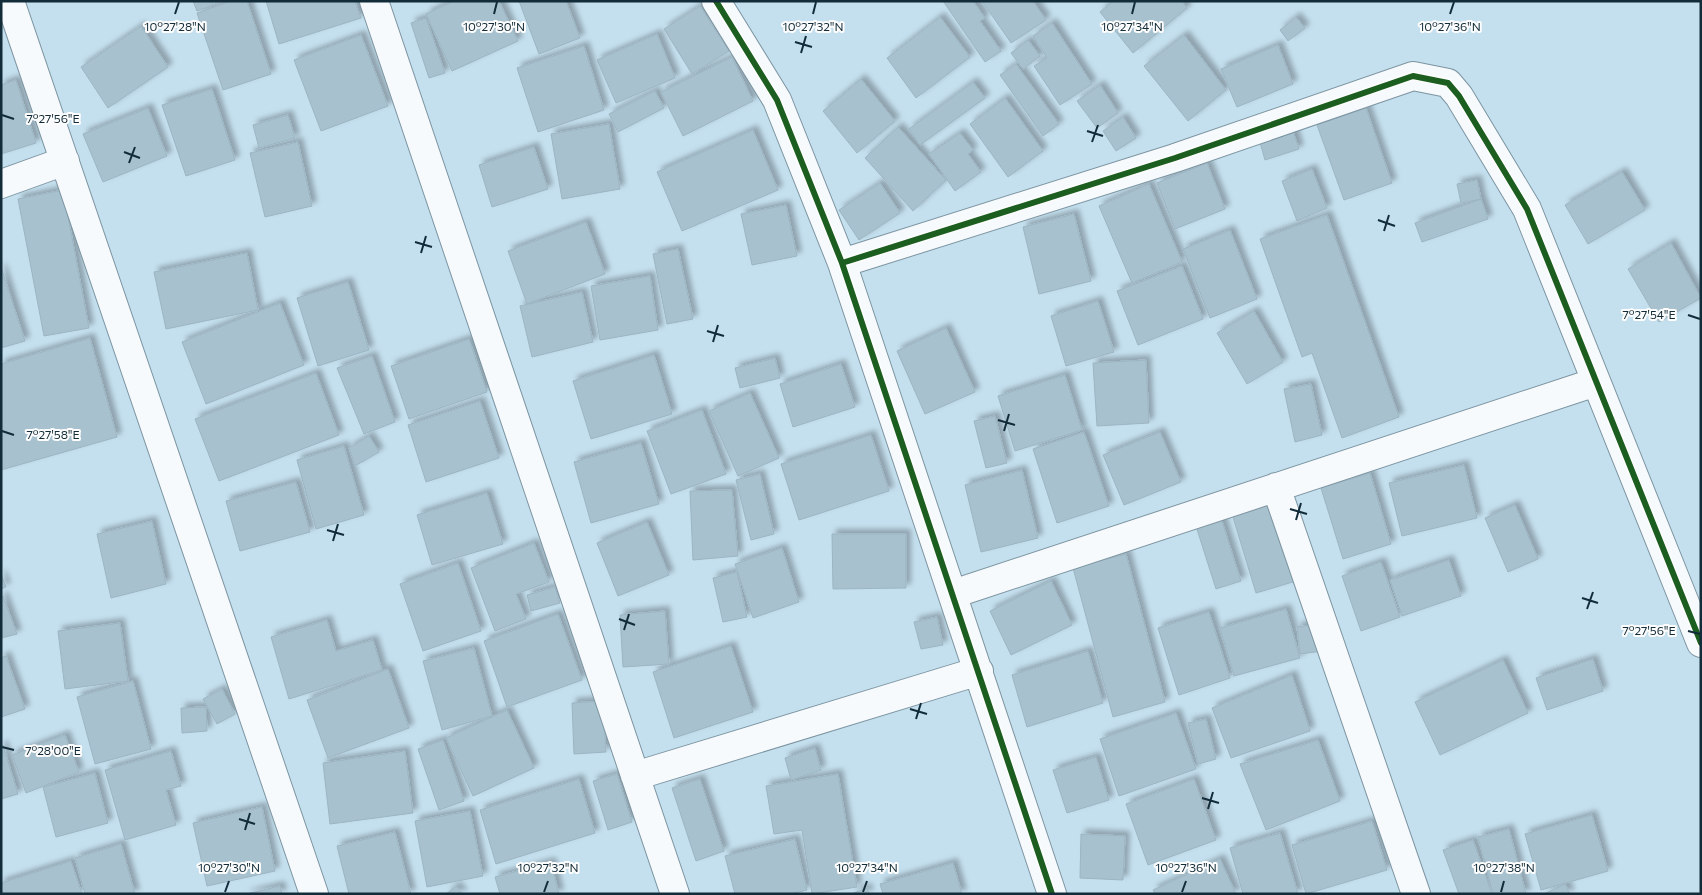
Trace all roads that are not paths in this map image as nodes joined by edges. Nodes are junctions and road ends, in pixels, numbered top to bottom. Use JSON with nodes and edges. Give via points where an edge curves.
{"nodes":[{"id":1,"x":10,"y":1,"type":"edge"},
{"id":2,"x":374,"y":1,"type":"edge"},
{"id":3,"x":716,"y":1,"type":"edge"},
{"id":4,"x":65,"y":161,"type":"junction"},
{"id":5,"x":1,"y":184,"type":"edge"},
{"id":6,"x":842,"y":263,"type":"junction"},
{"id":7,"x":1596,"y":382,"type":"junction"},
{"id":8,"x":1276,"y":487,"type":"junction"},
{"id":9,"x":953,"y":594,"type":"junction"},
{"id":10,"x":1701,"y":642,"type":"edge"},
{"id":11,"x":979,"y":672,"type":"junction"},
{"id":12,"x":635,"y":776,"type":"junction"},
{"id":13,"x":314,"y":894,"type":"edge"},
{"id":14,"x":675,"y":894,"type":"edge"},
{"id":15,"x":1052,"y":894,"type":"edge"},
{"id":16,"x":1416,"y":894,"type":"edge"}],
"edges":[{"from":1,"to":4,"type":"street"},
{"from":2,"to":12,"type":"street"},
{"from":3,"to":6,"type":"street","via":[[777,100]]},
{"from":4,"to":5,"type":"street"},
{"from":4,"to":13,"type":"street"},
{"from":6,"to":7,"type":"street","via":[[1175,158],[1413,76],[1431,77],[1448,83],[1459,96],[1527,209]]},
{"from":6,"to":9,"type":"street"},
{"from":7,"to":8,"type":"street"},
{"from":7,"to":10,"type":"street"},
{"from":8,"to":9,"type":"street"},
{"from":8,"to":16,"type":"street"},
{"from":9,"to":11,"type":"street"},
{"from":11,"to":12,"type":"street"},
{"from":11,"to":15,"type":"street"},
{"from":12,"to":14,"type":"street"}]}
